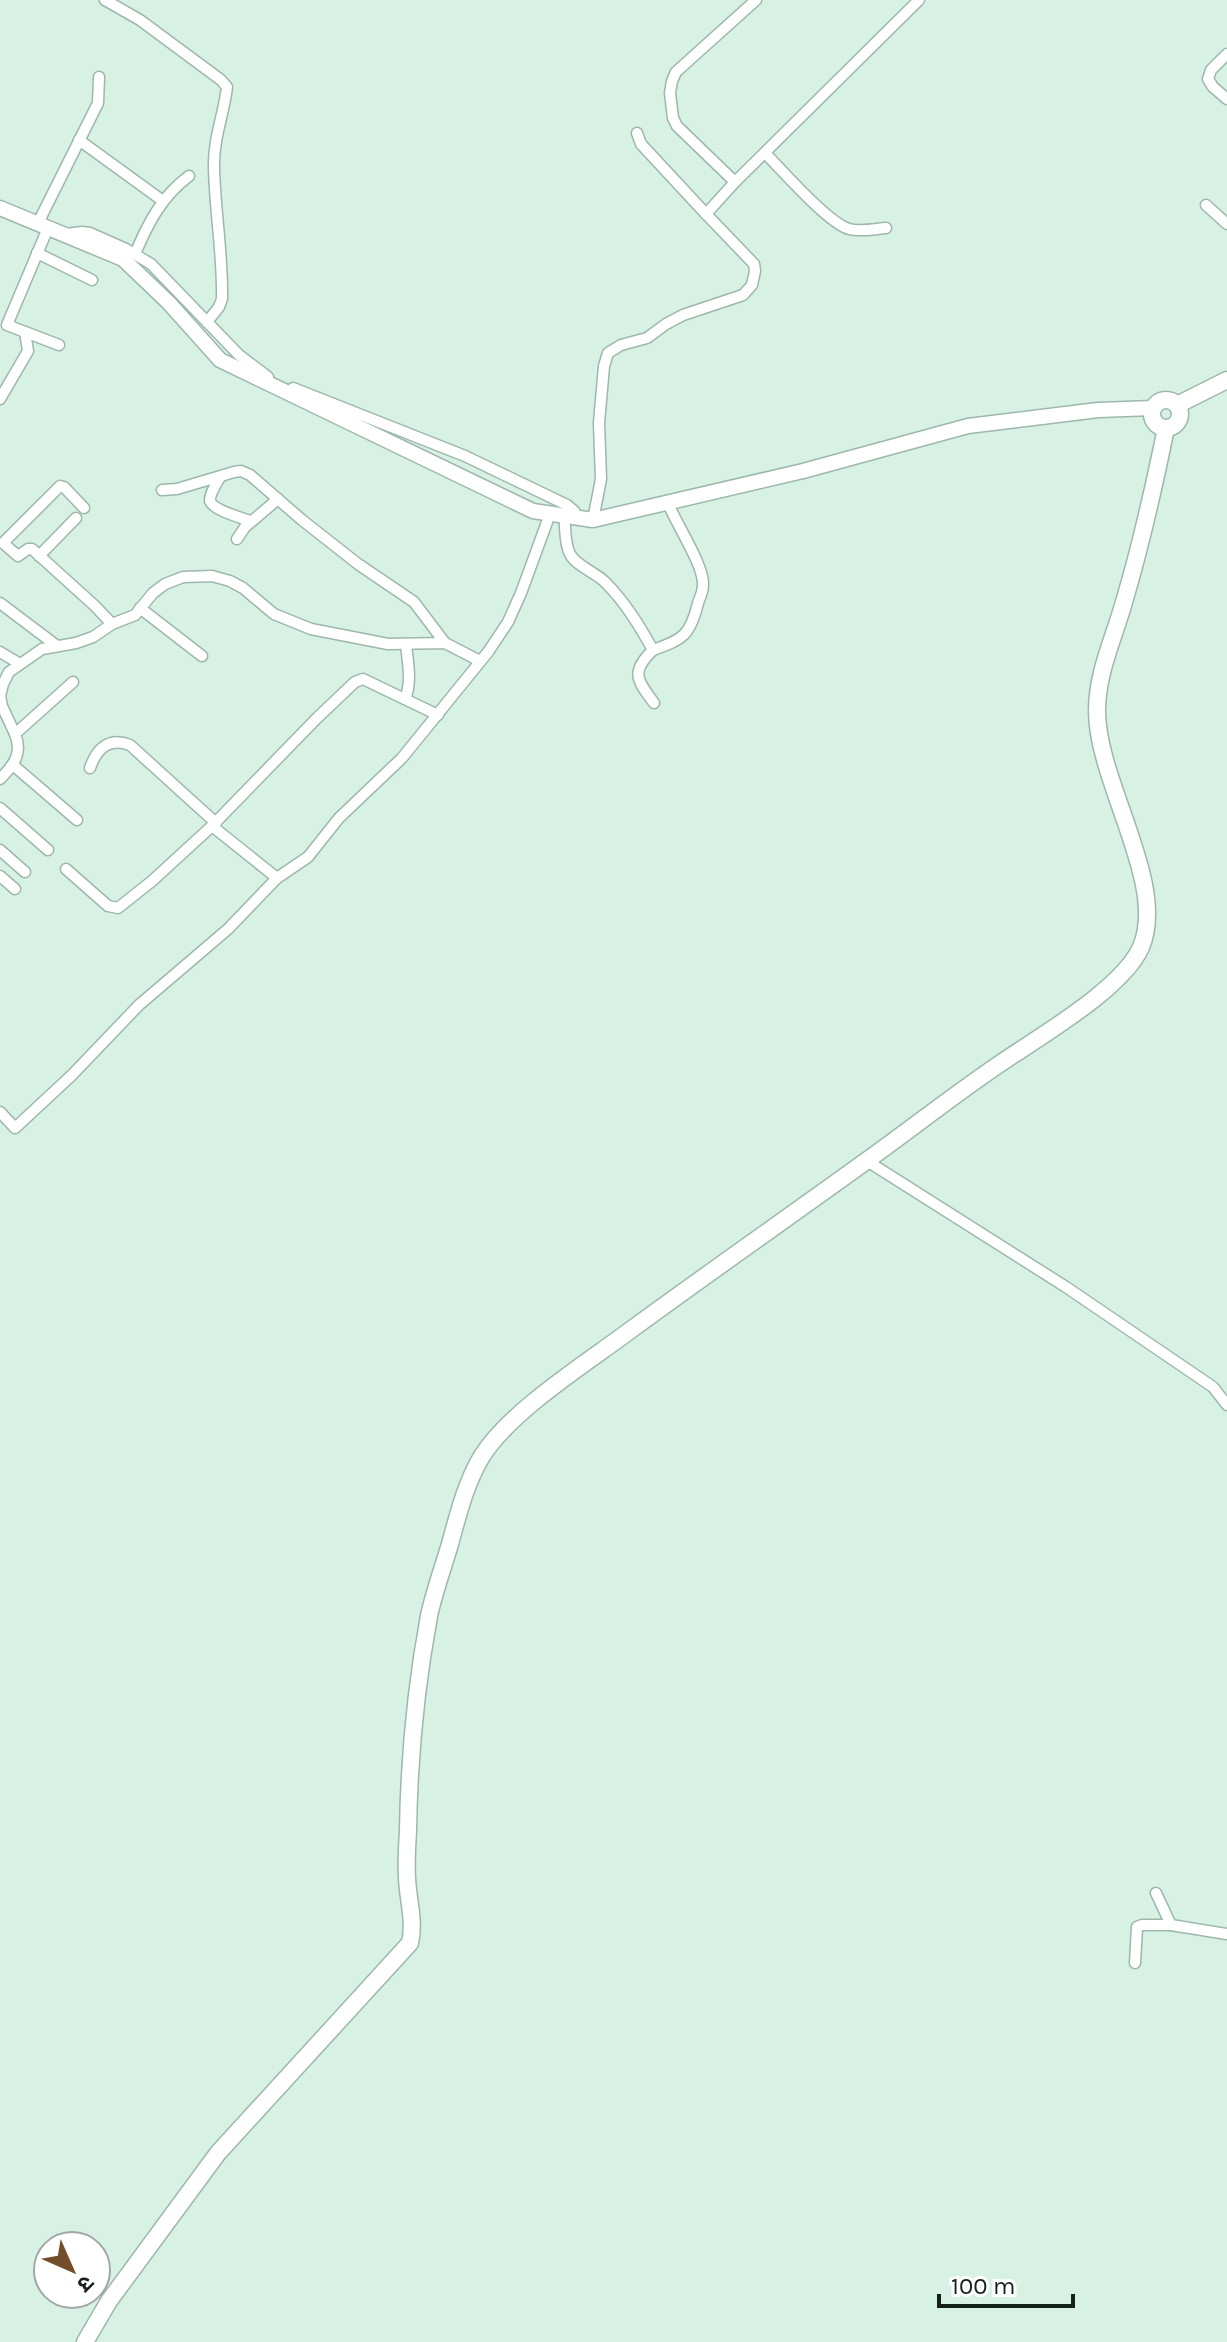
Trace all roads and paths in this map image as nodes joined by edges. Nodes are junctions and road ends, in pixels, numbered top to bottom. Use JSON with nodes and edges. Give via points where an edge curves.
{"nodes":[{"id":1,"x":105,"y":0,"type":"edge"},
{"id":2,"x":756,"y":0,"type":"edge"},
{"id":3,"x":919,"y":0,"type":"edge"},
{"id":4,"x":1227,"y":54,"type":"edge"},
{"id":5,"x":99,"y":77,"type":"dead end"},
{"id":6,"x":1227,"y":99,"type":"edge"},
{"id":7,"x":637,"y":133,"type":"dead end"},
{"id":8,"x":79,"y":140,"type":"junction"},
{"id":9,"x":765,"y":153,"type":"junction"},
{"id":10,"x":189,"y":176,"type":"dead end"},
{"id":11,"x":735,"y":182,"type":"junction"},
{"id":12,"x":163,"y":201,"type":"junction"},
{"id":13,"x":1206,"y":205,"type":"dead end"},
{"id":14,"x":2,"y":214,"type":"edge"},
{"id":15,"x":706,"y":214,"type":"junction"},
{"id":16,"x":1227,"y":224,"type":"edge"},
{"id":17,"x":43,"y":226,"type":"junction"},
{"id":18,"x":886,"y":228,"type":"dead end"},
{"id":19,"x":64,"y":234,"type":"junction"},
{"id":20,"x":37,"y":253,"type":"junction"},
{"id":21,"x":135,"y":254,"type":"junction"},
{"id":22,"x":92,"y":280,"type":"dead end"},
{"id":23,"x":5,"y":315,"type":"edge"},
{"id":24,"x":207,"y":322,"type":"junction"},
{"id":25,"x":25,"y":332,"type":"junction"},
{"id":26,"x":59,"y":345,"type":"dead end"},
{"id":27,"x":1227,"y":380,"type":"edge"},
{"id":28,"x":0,"y":399,"type":"edge"},
{"id":29,"x":1177,"y":405,"type":"junction"},
{"id":30,"x":1153,"y":408,"type":"junction"},
{"id":31,"x":1166,"y":428,"type":"junction"},
{"id":32,"x":220,"y":477,"type":"junction"},
{"id":33,"x":162,"y":490,"type":"dead end"},
{"id":34,"x":278,"y":499,"type":"junction"},
{"id":35,"x":668,"y":503,"type":"junction"},
{"id":36,"x":84,"y":508,"type":"dead end"},
{"id":37,"x":571,"y":517,"type":"junction"},
{"id":38,"x":76,"y":518,"type":"dead end"},
{"id":39,"x":250,"y":521,"type":"junction"},
{"id":40,"x":237,"y":539,"type":"dead end"},
{"id":41,"x":2,"y":545,"type":"edge"},
{"id":42,"x":39,"y":556,"type":"junction"},
{"id":43,"x":0,"y":603,"type":"edge"},
{"id":44,"x":140,"y":608,"type":"junction"},
{"id":45,"x":112,"y":624,"type":"junction"},
{"id":46,"x":445,"y":643,"type":"junction"},
{"id":47,"x":406,"y":645,"type":"junction"},
{"id":48,"x":57,"y":646,"type":"junction"},
{"id":49,"x":653,"y":650,"type":"junction"},
{"id":50,"x":0,"y":652,"type":"edge"},
{"id":51,"x":202,"y":656,"type":"dead end"},
{"id":52,"x":480,"y":661,"type":"junction"},
{"id":53,"x":20,"y":664,"type":"junction"},
{"id":54,"x":73,"y":682,"type":"dead end"},
{"id":55,"x":405,"y":699,"type":"junction"},
{"id":56,"x":654,"y":703,"type":"dead end"},
{"id":57,"x":438,"y":715,"type":"junction"},
{"id":58,"x":15,"y":734,"type":"junction"},
{"id":59,"x":13,"y":765,"type":"junction"},
{"id":60,"x":90,"y":768,"type":"dead end"},
{"id":61,"x":0,"y":779,"type":"edge"},
{"id":62,"x":0,"y":808,"type":"edge"},
{"id":63,"x":77,"y":820,"type":"dead end"},
{"id":64,"x":214,"y":824,"type":"junction"},
{"id":65,"x":0,"y":850,"type":"edge"},
{"id":66,"x":48,"y":850,"type":"dead end"},
{"id":67,"x":66,"y":869,"type":"dead end"},
{"id":68,"x":25,"y":872,"type":"dead end"},
{"id":69,"x":0,"y":876,"type":"edge"},
{"id":70,"x":277,"y":878,"type":"junction"},
{"id":71,"x":15,"y":889,"type":"dead end"},
{"id":72,"x":0,"y":1112,"type":"edge"},
{"id":73,"x":867,"y":1161,"type":"junction"},
{"id":74,"x":1227,"y":1405,"type":"edge"},
{"id":75,"x":1156,"y":1893,"type":"dead end"},
{"id":76,"x":1171,"y":1925,"type":"junction"},
{"id":77,"x":1227,"y":1934,"type":"edge"},
{"id":78,"x":1135,"y":1963,"type":"dead end"},
{"id":79,"x":85,"y":2342,"type":"edge"}],
"edges":[{"from":1,"to":24,"type":"street","via":[[140,20],[227,87],[214,158],[222,299]]},
{"from":2,"to":11,"type":"street","via":[[684,63],[670,93],[677,126]]},
{"from":3,"to":9,"type":"street"},
{"from":4,"to":6,"type":"street","via":[[1208,79]]},
{"from":5,"to":8,"type":"street","via":[[98,103]]},
{"from":7,"to":15,"type":"street","via":[[641,144]]},
{"from":8,"to":12,"type":"street"},
{"from":8,"to":17,"type":"street"},
{"from":9,"to":11,"type":"street"},
{"from":9,"to":18,"type":"street","via":[[842,226]]},
{"from":10,"to":12,"type":"street"},
{"from":11,"to":15,"type":"street"},
{"from":12,"to":21,"type":"street"},
{"from":13,"to":16,"type":"street"},
{"from":14,"to":17,"type":"main road"},
{"from":15,"to":37,"type":"street","via":[[754,264],[752,285],[743,295],[683,315],[647,338],[608,353],[599,423],[601,479]]},
{"from":17,"to":19,"type":"main road"},
{"from":17,"to":20,"type":"street"},
{"from":19,"to":21,"type":"street","via":[[90,233]]},
{"from":19,"to":37,"type":"main road","via":[[123,259],[220,360],[533,511]]},
{"from":20,"to":22,"type":"street"},
{"from":20,"to":23,"type":"street"},
{"from":21,"to":24,"type":"street","via":[[160,272]]},
{"from":23,"to":25,"type":"street","via":[[7,325]]},
{"from":24,"to":37,"type":"street","via":[[274,381],[481,463],[567,505],[574,511]]},
{"from":25,"to":26,"type":"street"},
{"from":25,"to":28,"type":"street","via":[[28,351]]},
{"from":27,"to":29,"type":"highway"},
{"from":29,"to":30,"type":"highway","via":[[1164,400]]},
{"from":29,"to":31,"type":"highway","via":[[1178,422]]},
{"from":30,"to":31,"type":"highway","via":[[1154,422]]},
{"from":30,"to":35,"type":"main road","via":[[968,426]]},
{"from":31,"to":73,"type":"highway","via":[[1138,553],[1103,664],[1097,712],[1116,799],[1144,879],[1147,925],[1142,946],[1101,994]]},
{"from":32,"to":33,"type":"street"},
{"from":32,"to":34,"type":"street","via":[[246,473]]},
{"from":32,"to":39,"type":"street","via":[[212,503]]},
{"from":34,"to":39,"type":"street"},
{"from":34,"to":46,"type":"street","via":[[414,602]]},
{"from":35,"to":37,"type":"main road"},
{"from":35,"to":49,"type":"street","via":[[702,573],[703,589],[687,633]]},
{"from":36,"to":41,"type":"street","via":[[60,486]]},
{"from":37,"to":49,"type":"street","via":[[572,557],[619,597]]},
{"from":37,"to":52,"type":"street"},
{"from":38,"to":42,"type":"street"},
{"from":39,"to":40,"type":"street"},
{"from":41,"to":42,"type":"street","via":[[15,555],[30,549]]},
{"from":42,"to":45,"type":"street"},
{"from":43,"to":48,"type":"street"},
{"from":44,"to":45,"type":"street"},
{"from":44,"to":47,"type":"street","via":[[165,584],[212,576],[243,588],[274,614],[311,629]]},
{"from":44,"to":51,"type":"street"},
{"from":45,"to":48,"type":"street","via":[[93,637]]},
{"from":46,"to":47,"type":"street"},
{"from":46,"to":52,"type":"street"},
{"from":47,"to":55,"type":"street"},
{"from":48,"to":53,"type":"street"},
{"from":49,"to":56,"type":"street","via":[[637,672]]},
{"from":50,"to":53,"type":"street"},
{"from":52,"to":57,"type":"street"},
{"from":53,"to":58,"type":"street","via":[[9,672],[0,696]]},
{"from":54,"to":58,"type":"street"},
{"from":55,"to":57,"type":"street"},
{"from":55,"to":64,"type":"street","via":[[357,680]]},
{"from":57,"to":70,"type":"street","via":[[308,857]]},
{"from":58,"to":59,"type":"street","via":[[19,754]]},
{"from":59,"to":61,"type":"street"},
{"from":59,"to":63,"type":"street"},
{"from":60,"to":64,"type":"street","via":[[104,745],[130,745]]},
{"from":62,"to":66,"type":"street"},
{"from":64,"to":67,"type":"street","via":[[118,908],[108,906]]},
{"from":64,"to":70,"type":"street"},
{"from":65,"to":68,"type":"street"},
{"from":69,"to":71,"type":"street"},
{"from":70,"to":72,"type":"street","via":[[15,1128]]},
{"from":73,"to":74,"type":"street","via":[[1066,1287],[1213,1387]]},
{"from":73,"to":79,"type":"highway","via":[[536,1401],[482,1456],[432,1603],[423,1655],[409,1784],[410,1943],[218,2153]]},
{"from":75,"to":76,"type":"street"},
{"from":76,"to":77,"type":"street"},
{"from":76,"to":78,"type":"street","via":[[1137,1927]]}]}
